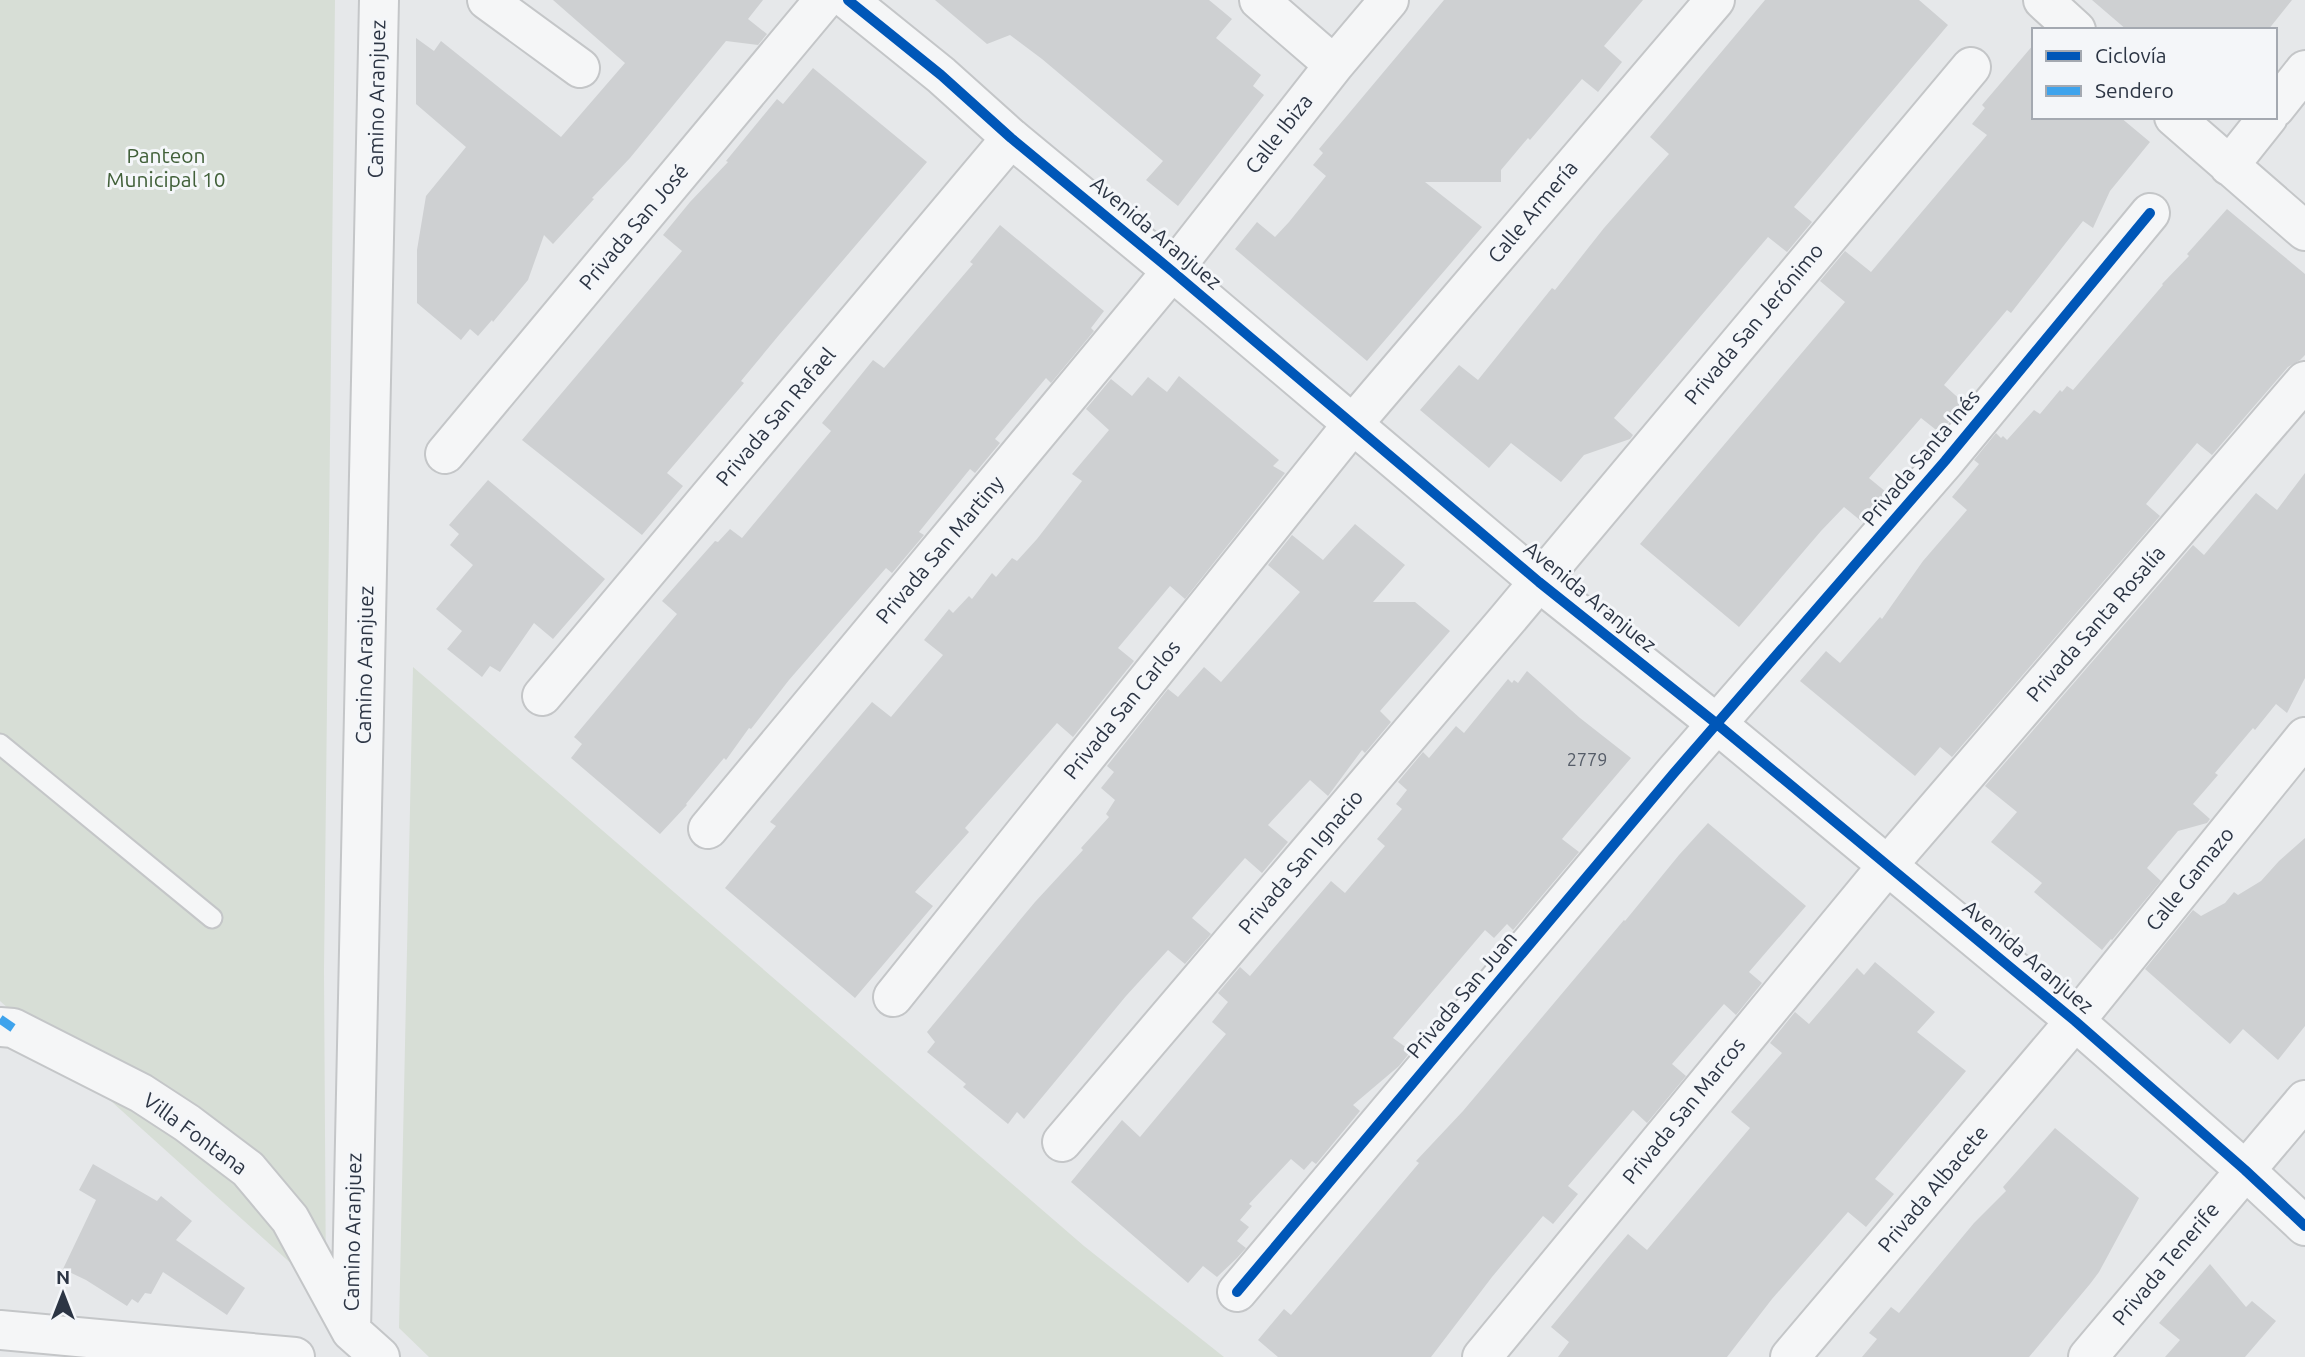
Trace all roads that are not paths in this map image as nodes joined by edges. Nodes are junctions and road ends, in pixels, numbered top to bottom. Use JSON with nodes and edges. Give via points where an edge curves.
{"nodes":[{"id":1,"x":379,"y":0,"type":"edge"},
{"id":2,"x":487,"y":0,"type":"edge"},
{"id":3,"x":824,"y":0,"type":"edge"},
{"id":4,"x":848,"y":0,"type":"edge"},
{"id":5,"x":1259,"y":0,"type":"edge"},
{"id":6,"x":1389,"y":0,"type":"edge"},
{"id":7,"x":1715,"y":0,"type":"edge"},
{"id":8,"x":2044,"y":0,"type":"edge"},
{"id":9,"x":2074,"y":28,"type":"edge"},
{"id":10,"x":1334,"y":65,"type":"junction"},
{"id":11,"x":1971,"y":67,"type":"dead end"},
{"id":12,"x":580,"y":68,"type":"dead end"},
{"id":13,"x":2305,"y":71,"type":"edge"},
{"id":14,"x":2277,"y":106,"type":"edge"},
{"id":15,"x":2176,"y":119,"type":"edge"},
{"id":16,"x":2265,"y":119,"type":"edge"},
{"id":17,"x":1011,"y":138,"type":"junction"},
{"id":18,"x":2229,"y":166,"type":"junction"},
{"id":19,"x":2150,"y":213,"type":"dead end"},
{"id":20,"x":2305,"y":231,"type":"edge"},
{"id":21,"x":1172,"y":271,"type":"junction"},
{"id":22,"x":2305,"y":381,"type":"edge"},
{"id":23,"x":1352,"y":425,"type":"junction"},
{"id":24,"x":444,"y":454,"type":"dead end"},
{"id":25,"x":1539,"y":582,"type":"junction"},
{"id":26,"x":542,"y":696,"type":"dead end"},
{"id":27,"x":1717,"y":724,"type":"junction"},
{"id":28,"x":2305,"y":737,"type":"edge"},
{"id":29,"x":0,"y":744,"type":"edge"},
{"id":30,"x":708,"y":829,"type":"dead end"},
{"id":31,"x":1886,"y":866,"type":"junction"},
{"id":32,"x":212,"y":918,"type":"dead end"},
{"id":33,"x":893,"y":997,"type":"dead end"},
{"id":34,"x":2075,"y":1021,"type":"junction"},
{"id":35,"x":7,"y":1028,"type":"edge"},
{"id":36,"x":2305,"y":1100,"type":"edge"},
{"id":37,"x":1062,"y":1142,"type":"dead end"},
{"id":38,"x":2245,"y":1170,"type":"junction"},
{"id":39,"x":2305,"y":1226,"type":"edge"},
{"id":40,"x":1237,"y":1292,"type":"dead end"},
{"id":41,"x":0,"y":1330,"type":"edge"},
{"id":42,"x":351,"y":1331,"type":"junction"},
{"id":43,"x":295,"y":1357,"type":"edge"},
{"id":44,"x":380,"y":1357,"type":"edge"},
{"id":45,"x":1482,"y":1357,"type":"edge"},
{"id":46,"x":1790,"y":1357,"type":"edge"},
{"id":47,"x":2088,"y":1357,"type":"edge"}],
"edges":[{"from":1,"to":42,"type":"street","name":"Camino Aranjuez"},
{"from":2,"to":12,"type":"street"},
{"from":3,"to":24,"type":"street","name":"Privada San José"},
{"from":4,"to":17,"type":"street","name":"Avenida Aranjuez"},
{"from":5,"to":10,"type":"street"},
{"from":6,"to":10,"type":"street","name":"Calle Ibiza"},
{"from":7,"to":23,"type":"street","name":"Calle Armería"},
{"from":8,"to":9,"type":"street"},
{"from":10,"to":21,"type":"street","name":"Calle Ibiza"},
{"from":11,"to":25,"type":"street","name":"Privada San Jerónimo"},
{"from":13,"to":14,"type":"street"},
{"from":15,"to":18,"type":"street"},
{"from":16,"to":18,"type":"street"},
{"from":17,"to":21,"type":"street","name":"Avenida Aranjuez"},
{"from":17,"to":26,"type":"street","name":"Privada San Rafael"},
{"from":18,"to":20,"type":"street"},
{"from":19,"to":27,"type":"street","name":"Privada Santa Inés","via":[[1945,461]]},
{"from":21,"to":23,"type":"street","name":"Avenida Aranjuez"},
{"from":21,"to":30,"type":"street","name":"Privada San Martiny"},
{"from":22,"to":31,"type":"street","name":"Privada Santa Rosalía"},
{"from":23,"to":25,"type":"street","name":"Avenida Aranjuez"},
{"from":23,"to":33,"type":"street","name":"Privada San Carlos"},
{"from":25,"to":27,"type":"street","name":"Avenida Aranjuez"},
{"from":25,"to":37,"type":"street","name":"Privada San Ignacio"},
{"from":27,"to":31,"type":"street","name":"Avenida Aranjuez"},
{"from":27,"to":40,"type":"street","name":"Privada San Juan"},
{"from":28,"to":34,"type":"street","name":"Calle Gamazo"},
{"from":29,"to":32,"type":"lane"},
{"from":31,"to":34,"type":"street","name":"Avenida Aranjuez"},
{"from":31,"to":45,"type":"street","name":"Privada San Marcos"},
{"from":34,"to":38,"type":"street","name":"Avenida Aranjuez"},
{"from":34,"to":46,"type":"street","name":"Privada Albacete"},
{"from":35,"to":42,"type":"street","name":"Villa Fontana","via":[[141,1093],[247,1169],[290,1219]]},
{"from":36,"to":38,"type":"street","name":"Privada Tenerife"},
{"from":38,"to":39,"type":"street","name":"Avenida Aranjuez"},
{"from":38,"to":47,"type":"street","name":"Privada Tenerife"},
{"from":41,"to":43,"type":"street"},
{"from":42,"to":44,"type":"street","name":"Villa Fontana"}]}
